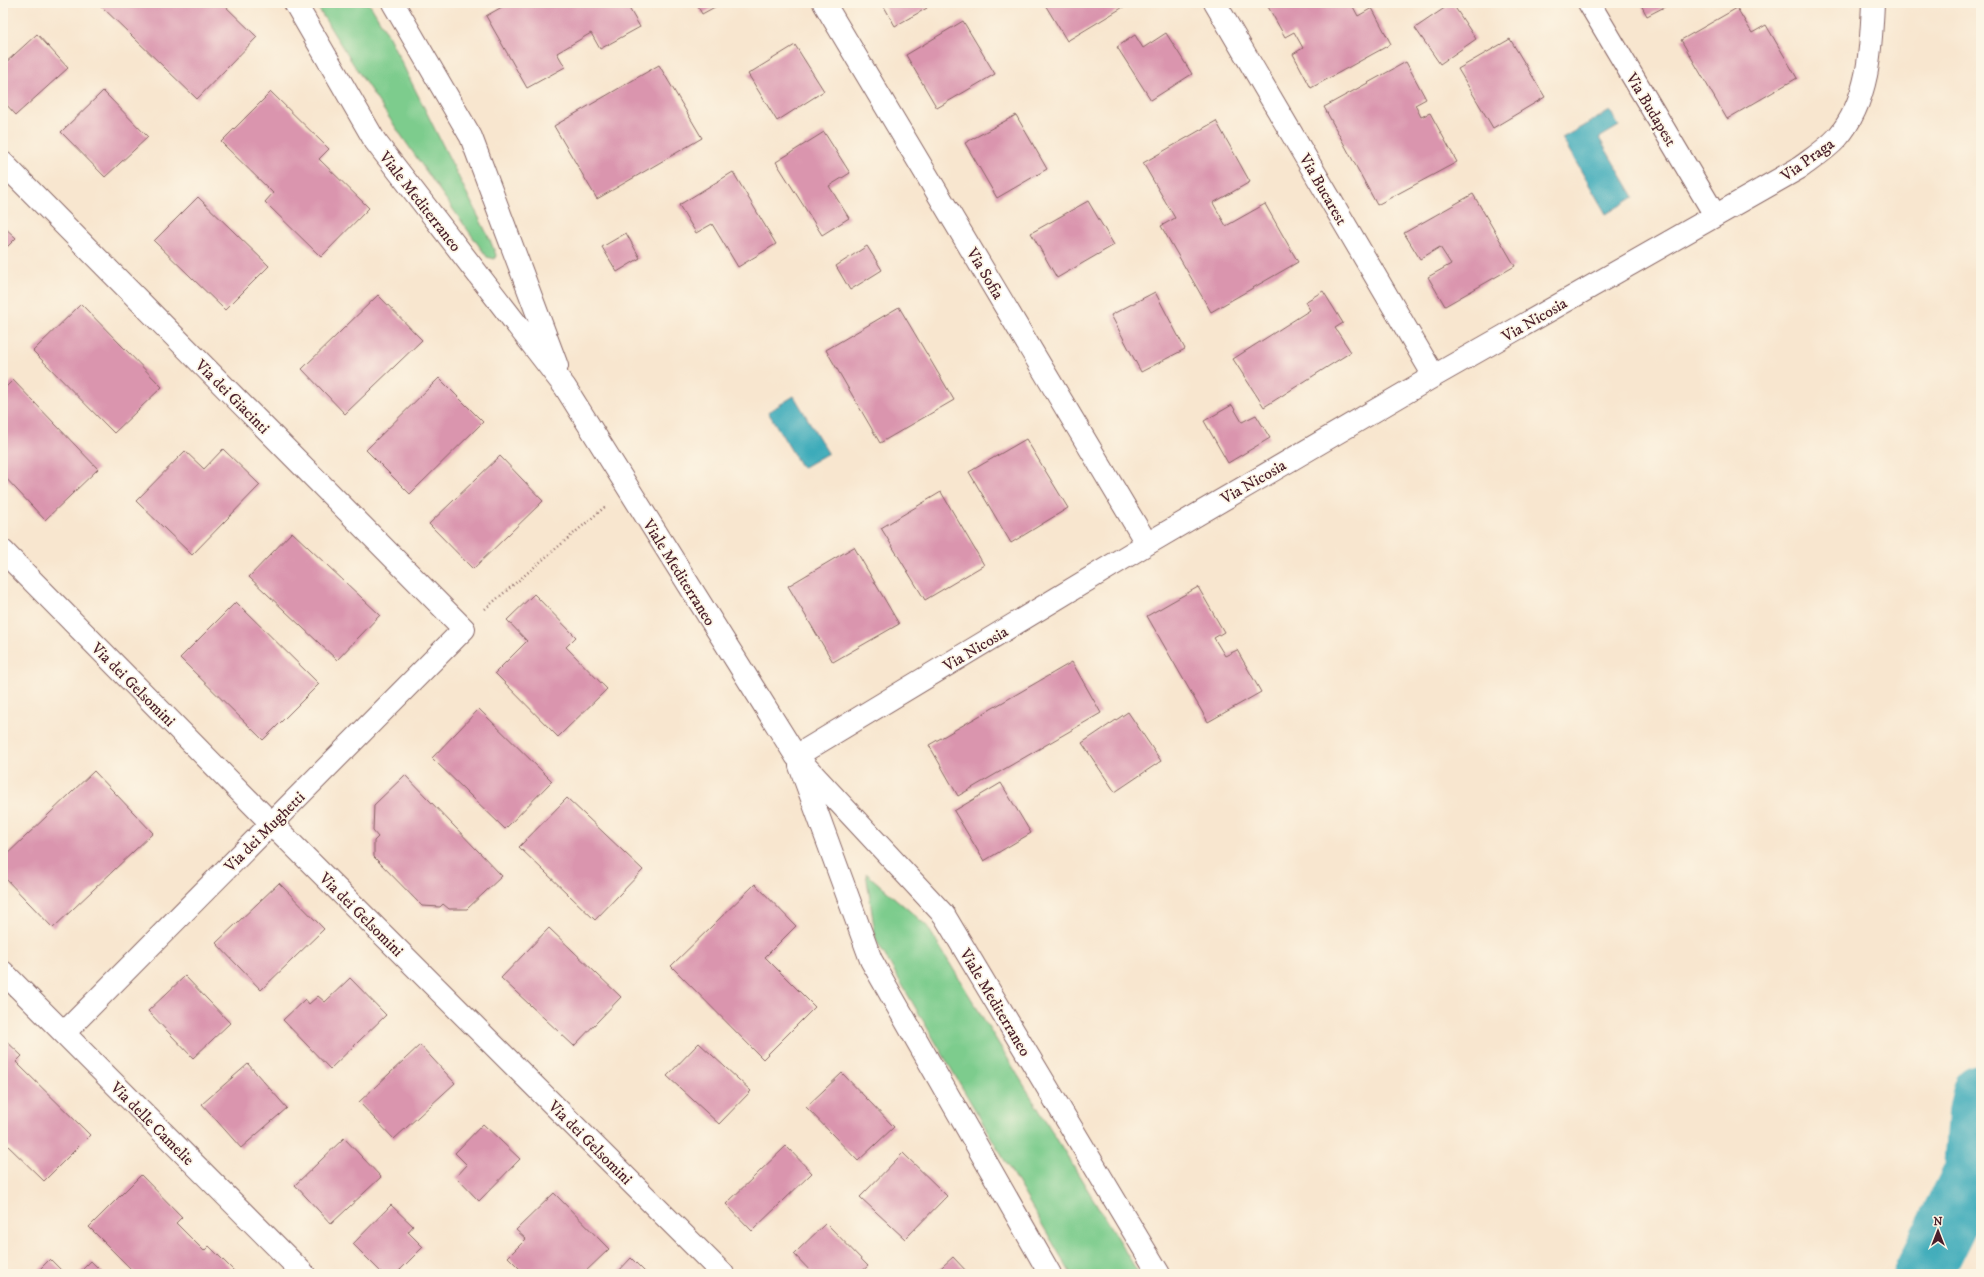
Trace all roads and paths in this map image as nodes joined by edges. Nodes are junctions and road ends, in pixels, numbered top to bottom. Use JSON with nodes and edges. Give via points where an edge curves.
{"nodes":[{"id":1,"x":295,"y":3,"type":"edge"},
{"id":2,"x":393,"y":3,"type":"edge"},
{"id":3,"x":824,"y":3,"type":"edge"},
{"id":4,"x":1215,"y":3,"type":"edge"},
{"id":5,"x":1589,"y":3,"type":"edge"},
{"id":6,"x":1874,"y":3,"type":"edge"},
{"id":7,"x":3,"y":163,"type":"edge"},
{"id":8,"x":1716,"y":215,"type":"junction"},
{"id":9,"x":1434,"y":376,"type":"junction"},
{"id":10,"x":565,"y":388,"type":"junction"},
{"id":11,"x":626,"y":488,"type":"junction"},
{"id":12,"x":1147,"y":544,"type":"junction"},
{"id":13,"x":3,"y":551,"type":"edge"},
{"id":14,"x":464,"y":629,"type":"junction"},
{"id":15,"x":796,"y":756,"type":"junction"},
{"id":16,"x":271,"y":823,"type":"junction"},
{"id":17,"x":3,"y":972,"type":"edge"},
{"id":18,"x":64,"y":1033,"type":"junction"},
{"id":19,"x":304,"y":1274,"type":"edge"},
{"id":20,"x":723,"y":1274,"type":"edge"},
{"id":21,"x":1050,"y":1274,"type":"edge"},
{"id":22,"x":1159,"y":1274,"type":"edge"}],
"edges":[{"from":1,"to":10,"type":"street","name":"Viale Mediterraneo","via":[[375,141]]},
{"from":2,"to":10,"type":"street","name":"Viale Mediterraneo","via":[[471,137]]},
{"from":3,"to":12,"type":"street","name":"Via Sofia"},
{"from":4,"to":9,"type":"street","name":"Via Bucarest"},
{"from":5,"to":8,"type":"street","name":"Via Budapest"},
{"from":6,"to":8,"type":"street","name":"Via Praga","via":[[1867,72],[1852,117],[1844,129],[1836,139],[1801,167]]},
{"from":7,"to":14,"type":"street","name":"Via dei Giacinti"},
{"from":8,"to":9,"type":"street","name":"Via Nicosia"},
{"from":9,"to":12,"type":"street","name":"Via Nicosia"},
{"from":10,"to":11,"type":"street","name":"Viale Mediterraneo"},
{"from":11,"to":14,"type":"path"},
{"from":11,"to":15,"type":"street","name":"Viale Mediterraneo"},
{"from":12,"to":15,"type":"street","name":"Via Nicosia"},
{"from":13,"to":16,"type":"street","name":"Via dei Gelsomini"},
{"from":14,"to":16,"type":"street","name":"Via dei Mughetti"},
{"from":15,"to":21,"type":"street","name":"Viale Mediterraneo","via":[[871,960]]},
{"from":15,"to":22,"type":"street","name":"Viale Mediterraneo","via":[[944,915]]},
{"from":16,"to":18,"type":"street","name":"Via dei Mughetti"},
{"from":16,"to":20,"type":"street","name":"Via dei Gelsomini"},
{"from":17,"to":18,"type":"street","name":"Via delle Camelie"},
{"from":18,"to":19,"type":"street","name":"Via delle Camelie"}]}
